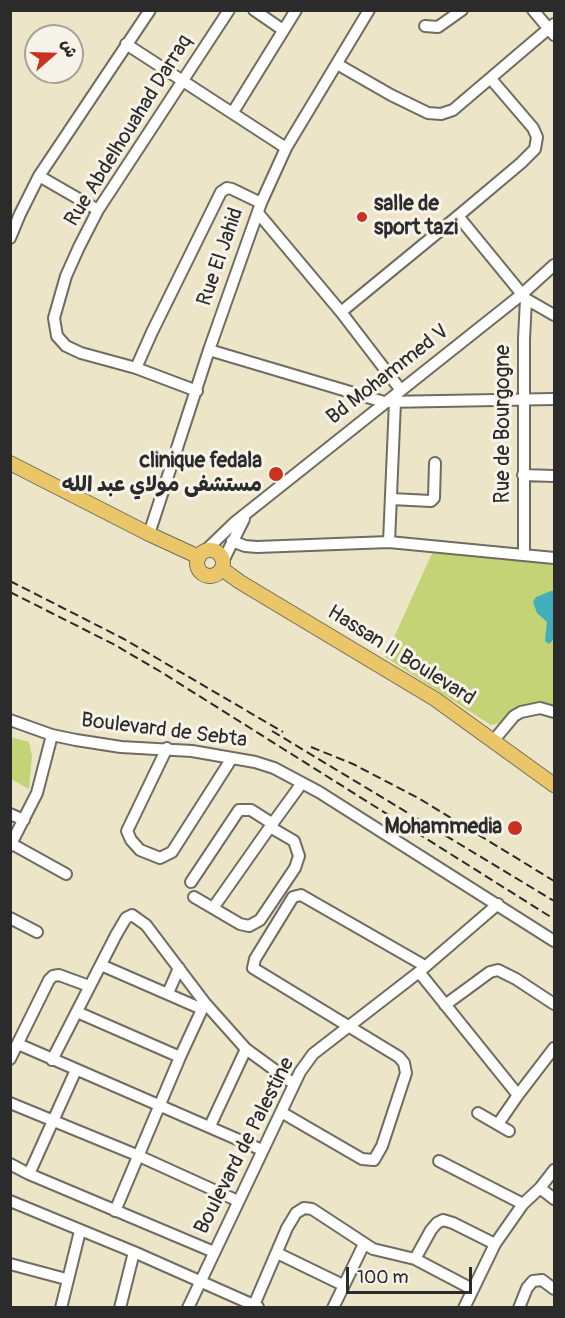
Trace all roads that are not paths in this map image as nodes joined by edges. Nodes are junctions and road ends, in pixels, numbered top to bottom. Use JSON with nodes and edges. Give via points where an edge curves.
{"nodes":[{"id":1,"x":150,"y":10,"type":"edge"},
{"id":2,"x":229,"y":10,"type":"edge"},
{"id":3,"x":254,"y":10,"type":"edge"},
{"id":4,"x":296,"y":10,"type":"edge"},
{"id":5,"x":369,"y":10,"type":"edge"},
{"id":6,"x":462,"y":10,"type":"edge"},
{"id":7,"x":533,"y":10,"type":"edge"},
{"id":8,"x":425,"y":26,"type":"dead end"},
{"id":9,"x":553,"y":29,"type":"edge"},
{"id":10,"x":283,"y":30,"type":"junction"},
{"id":11,"x":126,"y":44,"type":"junction"},
{"id":12,"x":336,"y":64,"type":"junction"},
{"id":13,"x":491,"y":79,"type":"junction"},
{"id":14,"x":182,"y":81,"type":"junction"},
{"id":15,"x":233,"y":112,"type":"junction"},
{"id":16,"x":286,"y":148,"type":"junction"},
{"id":17,"x":39,"y":176,"type":"junction"},
{"id":18,"x":259,"y":208,"type":"junction"},
{"id":19,"x":98,"y":210,"type":"junction"},
{"id":20,"x":458,"y":216,"type":"junction"},
{"id":21,"x":10,"y":238,"type":"edge"},
{"id":22,"x":555,"y":265,"type":"edge"},
{"id":23,"x":523,"y":297,"type":"junction"},
{"id":24,"x":341,"y":312,"type":"junction"},
{"id":25,"x":555,"y":315,"type":"edge"},
{"id":26,"x":209,"y":350,"type":"junction"},
{"id":27,"x":136,"y":368,"type":"junction"},
{"id":28,"x":400,"y":389,"type":"junction"},
{"id":29,"x":197,"y":391,"type":"junction"},
{"id":30,"x":524,"y":399,"type":"junction"},
{"id":31,"x":555,"y":399,"type":"edge"},
{"id":32,"x":389,"y":402,"type":"junction"},
{"id":33,"x":10,"y":463,"type":"edge"},
{"id":34,"x":435,"y":463,"type":"dead end"},
{"id":35,"x":523,"y":475,"type":"junction"},
{"id":36,"x":555,"y":476,"type":"edge"},
{"id":37,"x":391,"y":499,"type":"junction"},
{"id":38,"x":245,"y":516,"type":"junction"},
{"id":39,"x":149,"y":534,"type":"junction"},
{"id":40,"x":232,"y":541,"type":"junction"},
{"id":41,"x":389,"y":542,"type":"junction"},
{"id":42,"x":202,"y":554,"type":"junction"},
{"id":43,"x":524,"y":555,"type":"junction"},
{"id":44,"x":555,"y":558,"type":"edge"},
{"id":45,"x":223,"y":565,"type":"junction"},
{"id":46,"x":555,"y":712,"type":"edge"},
{"id":47,"x":10,"y":720,"type":"edge"},
{"id":48,"x":52,"y":735,"type":"junction"},
{"id":49,"x":494,"y":740,"type":"junction"},
{"id":50,"x":167,"y":748,"type":"junction"},
{"id":51,"x":232,"y":758,"type":"junction"},
{"id":52,"x":302,"y":783,"type":"junction"},
{"id":53,"x":555,"y":785,"type":"edge"},
{"id":54,"x":10,"y":814,"type":"edge"},
{"id":55,"x":24,"y":820,"type":"junction"},
{"id":56,"x":271,"y":826,"type":"junction"},
{"id":57,"x":11,"y":845,"type":"edge"},
{"id":58,"x":66,"y":874,"type":"dead end"},
{"id":59,"x":191,"y":882,"type":"dead end"},
{"id":60,"x":194,"y":897,"type":"dead end"},
{"id":61,"x":498,"y":904,"type":"junction"},
{"id":62,"x":213,"y":908,"type":"junction"},
{"id":63,"x":10,"y":918,"type":"edge"},
{"id":64,"x":38,"y":932,"type":"dead end"},
{"id":65,"x":555,"y":941,"type":"edge"},
{"id":66,"x":101,"y":965,"type":"junction"},
{"id":67,"x":179,"y":968,"type":"junction"},
{"id":68,"x":422,"y":969,"type":"junction"},
{"id":69,"x":89,"y":986,"type":"junction"},
{"id":70,"x":168,"y":993,"type":"junction"},
{"id":71,"x":555,"y":1004,"type":"edge"},
{"id":72,"x":445,"y":1005,"type":"junction"},
{"id":73,"x":204,"y":1006,"type":"junction"},
{"id":74,"x":77,"y":1012,"type":"junction"},
{"id":75,"x":348,"y":1027,"type":"junction"},
{"id":76,"x":18,"y":1044,"type":"junction"},
{"id":77,"x":555,"y":1048,"type":"edge"},
{"id":78,"x":246,"y":1049,"type":"junction"},
{"id":79,"x":180,"y":1057,"type":"junction"},
{"id":80,"x":10,"y":1059,"type":"edge"},
{"id":81,"x":52,"y":1060,"type":"junction"},
{"id":82,"x":75,"y":1070,"type":"junction"},
{"id":83,"x":294,"y":1084,"type":"junction"},
{"id":84,"x":518,"y":1095,"type":"junction"},
{"id":85,"x":10,"y":1103,"type":"edge"},
{"id":86,"x":161,"y":1106,"type":"junction"},
{"id":87,"x":281,"y":1112,"type":"junction"},
{"id":88,"x":478,"y":1113,"type":"dead end"},
{"id":89,"x":52,"y":1120,"type":"junction"},
{"id":90,"x":498,"y":1124,"type":"junction"},
{"id":91,"x":210,"y":1126,"type":"junction"},
{"id":92,"x":508,"y":1131,"type":"dead end"},
{"id":93,"x":262,"y":1150,"type":"junction"},
{"id":94,"x":140,"y":1156,"type":"junction"},
{"id":95,"x":439,"y":1161,"type":"dead end"},
{"id":96,"x":10,"y":1164,"type":"edge"},
{"id":97,"x":555,"y":1170,"type":"edge"},
{"id":98,"x":29,"y":1174,"type":"junction"},
{"id":99,"x":540,"y":1188,"type":"junction"},
{"id":100,"x":555,"y":1199,"type":"edge"},
{"id":101,"x":10,"y":1201,"type":"edge"},
{"id":102,"x":238,"y":1202,"type":"junction"},
{"id":103,"x":523,"y":1204,"type":"junction"},
{"id":104,"x":115,"y":1211,"type":"junction"},
{"id":105,"x":80,"y":1231,"type":"junction"},
{"id":106,"x":364,"y":1244,"type":"junction"},
{"id":107,"x":495,"y":1244,"type":"junction"},
{"id":108,"x":134,"y":1252,"type":"junction"},
{"id":109,"x":214,"y":1252,"type":"junction"},
{"id":110,"x":277,"y":1253,"type":"junction"},
{"id":111,"x":415,"y":1259,"type":"junction"},
{"id":112,"x":10,"y":1264,"type":"edge"},
{"id":113,"x":66,"y":1279,"type":"junction"},
{"id":114,"x":199,"y":1282,"type":"junction"},
{"id":115,"x":343,"y":1285,"type":"junction"},
{"id":116,"x":472,"y":1289,"type":"junction"},
{"id":117,"x":555,"y":1289,"type":"edge"},
{"id":118,"x":257,"y":1306,"type":"edge"},
{"id":119,"x":61,"y":1308,"type":"edge"},
{"id":120,"x":120,"y":1308,"type":"edge"},
{"id":121,"x":188,"y":1308,"type":"edge"},
{"id":122,"x":333,"y":1308,"type":"edge"},
{"id":123,"x":464,"y":1308,"type":"edge"},
{"id":124,"x":519,"y":1308,"type":"edge"}],
"edges":[{"from":1,"to":11,"type":"street"},
{"from":2,"to":14,"type":"street","name":"Rue Abdelhouahad Darraq"},
{"from":3,"to":10,"type":"street"},
{"from":4,"to":10,"type":"street"},
{"from":5,"to":12,"type":"street","name":"Rue El Jahid"},
{"from":6,"to":8,"type":"street","via":[[438,27]]},
{"from":7,"to":9,"type":"street"},
{"from":9,"to":13,"type":"street"},
{"from":10,"to":15,"type":"street"},
{"from":11,"to":14,"type":"street"},
{"from":11,"to":17,"type":"street"},
{"from":12,"to":13,"type":"street","via":[[391,95],[438,115],[453,110]]},
{"from":12,"to":16,"type":"street","name":"Rue El Jahid"},
{"from":13,"to":20,"type":"street","via":[[535,132],[535,149]]},
{"from":14,"to":15,"type":"street"},
{"from":14,"to":19,"type":"street","name":"Rue Abdelhouahad Darraq"},
{"from":15,"to":16,"type":"street"},
{"from":16,"to":18,"type":"street","name":"Rue El Jahid"},
{"from":17,"to":19,"type":"street"},
{"from":17,"to":21,"type":"street"},
{"from":18,"to":24,"type":"street"},
{"from":18,"to":26,"type":"street","name":"Rue El Jahid"},
{"from":18,"to":27,"type":"street","via":[[232,189],[221,192]]},
{"from":19,"to":27,"type":"street","name":"Rue Abdelhouahad Darraq","via":[[61,289],[55,330],[63,344],[81,353]]},
{"from":20,"to":23,"type":"street"},
{"from":20,"to":24,"type":"street"},
{"from":22,"to":23,"type":"street","name":"Bd Mohammed V"},
{"from":23,"to":25,"type":"street"},
{"from":23,"to":28,"type":"street","name":"Bd Mohammed V"},
{"from":23,"to":30,"type":"street","name":"Rue de Bourgogne"},
{"from":24,"to":28,"type":"street"},
{"from":26,"to":29,"type":"street","name":"Rue El Jahid"},
{"from":26,"to":32,"type":"street"},
{"from":27,"to":29,"type":"street","name":"Rue Abdelhouahad Darraq"},
{"from":28,"to":32,"type":"street","name":"Bd Mohammed V"},
{"from":29,"to":39,"type":"street","name":"Rue El Jahid"},
{"from":30,"to":31,"type":"street"},
{"from":30,"to":32,"type":"street"},
{"from":30,"to":35,"type":"street","name":"Rue de Bourgogne"},
{"from":32,"to":37,"type":"street"},
{"from":32,"to":38,"type":"street","name":"Bd Mohammed V"},
{"from":33,"to":39,"type":"main road"},
{"from":34,"to":37,"type":"street","via":[[431,501]]},
{"from":35,"to":36,"type":"street"},
{"from":35,"to":43,"type":"street","name":"Rue de Bourgogne"},
{"from":37,"to":41,"type":"street"},
{"from":38,"to":40,"type":"street","name":"Bd Mohammed V"},
{"from":38,"to":42,"type":"street","name":"Bd Mohammed V"},
{"from":39,"to":42,"type":"main road"},
{"from":40,"to":41,"type":"street","via":[[257,547]]},
{"from":40,"to":45,"type":"street","name":"Bd Mohammed V"},
{"from":41,"to":43,"type":"street"},
{"from":42,"to":45,"type":"main road","via":[[217,551]]},
{"from":42,"to":45,"type":"main road","via":[[197,561],[206,576],[216,575]]},
{"from":43,"to":44,"type":"street"},
{"from":45,"to":49,"type":"main road","name":"Hassan II Boulevard","via":[[240,582],[435,699]]},
{"from":46,"to":49,"type":"street","via":[[540,708],[521,712]]},
{"from":47,"to":48,"type":"street","name":"Boulevard de Sebta"},
{"from":48,"to":50,"type":"street","name":"Boulevard de Sebta","via":[[104,745]]},
{"from":48,"to":55,"type":"street","via":[[38,794]]},
{"from":49,"to":53,"type":"main road","name":"Hassan II Boulevard"},
{"from":50,"to":51,"type":"street","name":"Boulevard de Sebta"},
{"from":50,"to":51,"type":"street","via":[[128,831],[140,850],[160,858],[172,852]]},
{"from":51,"to":52,"type":"street","name":"Boulevard de Sebta","via":[[274,768]]},
{"from":52,"to":56,"type":"street"},
{"from":52,"to":61,"type":"street","name":"Boulevard de Sebta"},
{"from":54,"to":55,"type":"street"},
{"from":55,"to":57,"type":"street"},
{"from":56,"to":59,"type":"street","via":[[251,810],[240,810]]},
{"from":56,"to":62,"type":"street"},
{"from":56,"to":62,"type":"street","via":[[294,841],[299,856],[260,920],[247,926]]},
{"from":57,"to":58,"type":"street"},
{"from":60,"to":62,"type":"street"},
{"from":61,"to":65,"type":"street","name":"Boulevard de Sebta"},
{"from":61,"to":68,"type":"street","name":"Boulevard de Palestine"},
{"from":63,"to":64,"type":"street"},
{"from":66,"to":67,"type":"street","via":[[126,918],[132,915],[146,925]]},
{"from":66,"to":69,"type":"street"},
{"from":66,"to":70,"type":"street"},
{"from":67,"to":70,"type":"street"},
{"from":67,"to":73,"type":"street"},
{"from":68,"to":72,"type":"street"},
{"from":68,"to":75,"type":"street","name":"Boulevard de Palestine"},
{"from":68,"to":75,"type":"street","via":[[300,895],[293,897],[253,968]]},
{"from":69,"to":74,"type":"street"},
{"from":69,"to":76,"type":"street","via":[[53,976]]},
{"from":70,"to":73,"type":"street"},
{"from":71,"to":72,"type":"street","via":[[498,970]]},
{"from":72,"to":84,"type":"street"},
{"from":73,"to":78,"type":"street"},
{"from":73,"to":79,"type":"street"},
{"from":74,"to":79,"type":"street"},
{"from":74,"to":81,"type":"street"},
{"from":75,"to":83,"type":"street","name":"Boulevard de Palestine","via":[[313,1054]]},
{"from":75,"to":87,"type":"street","via":[[402,1060],[406,1073],[377,1158],[362,1159]]},
{"from":76,"to":80,"type":"street"},
{"from":76,"to":81,"type":"street"},
{"from":77,"to":84,"type":"street"},
{"from":78,"to":83,"type":"street"},
{"from":78,"to":91,"type":"street"},
{"from":79,"to":86,"type":"street"},
{"from":81,"to":82,"type":"street"},
{"from":82,"to":86,"type":"street"},
{"from":82,"to":89,"type":"street"},
{"from":83,"to":87,"type":"street","name":"Boulevard de Palestine"},
{"from":84,"to":90,"type":"street"},
{"from":85,"to":89,"type":"street"},
{"from":86,"to":91,"type":"street"},
{"from":86,"to":94,"type":"street"},
{"from":87,"to":93,"type":"street","name":"Boulevard de Palestine"},
{"from":88,"to":90,"type":"street"},
{"from":89,"to":94,"type":"street"},
{"from":89,"to":98,"type":"street"},
{"from":90,"to":92,"type":"street"},
{"from":91,"to":93,"type":"street"},
{"from":93,"to":102,"type":"street","name":"Boulevard de Palestine"},
{"from":94,"to":102,"type":"street"},
{"from":94,"to":104,"type":"street"},
{"from":95,"to":103,"type":"street"},
{"from":96,"to":98,"type":"street"},
{"from":97,"to":99,"type":"street"},
{"from":98,"to":104,"type":"street"},
{"from":99,"to":100,"type":"street"},
{"from":99,"to":103,"type":"street"},
{"from":101,"to":105,"type":"street"},
{"from":102,"to":109,"type":"street","name":"Boulevard de Palestine"},
{"from":103,"to":107,"type":"street"},
{"from":104,"to":109,"type":"street"},
{"from":105,"to":108,"type":"street"},
{"from":105,"to":113,"type":"street"},
{"from":106,"to":110,"type":"street","via":[[304,1208],[293,1217]]},
{"from":106,"to":111,"type":"street"},
{"from":106,"to":115,"type":"street"},
{"from":107,"to":111,"type":"street","via":[[443,1220],[431,1230]]},
{"from":107,"to":116,"type":"street"},
{"from":108,"to":114,"type":"street"},
{"from":108,"to":120,"type":"street"},
{"from":109,"to":114,"type":"street","name":"Boulevard de Palestine"},
{"from":110,"to":115,"type":"street"},
{"from":110,"to":118,"type":"street"},
{"from":111,"to":116,"type":"street"},
{"from":112,"to":113,"type":"street"},
{"from":113,"to":119,"type":"street"},
{"from":114,"to":118,"type":"street"},
{"from":114,"to":121,"type":"street","name":"Boulevard de Palestine"},
{"from":115,"to":122,"type":"street"},
{"from":116,"to":123,"type":"street"},
{"from":117,"to":124,"type":"street","via":[[542,1280],[532,1281]]}]}
